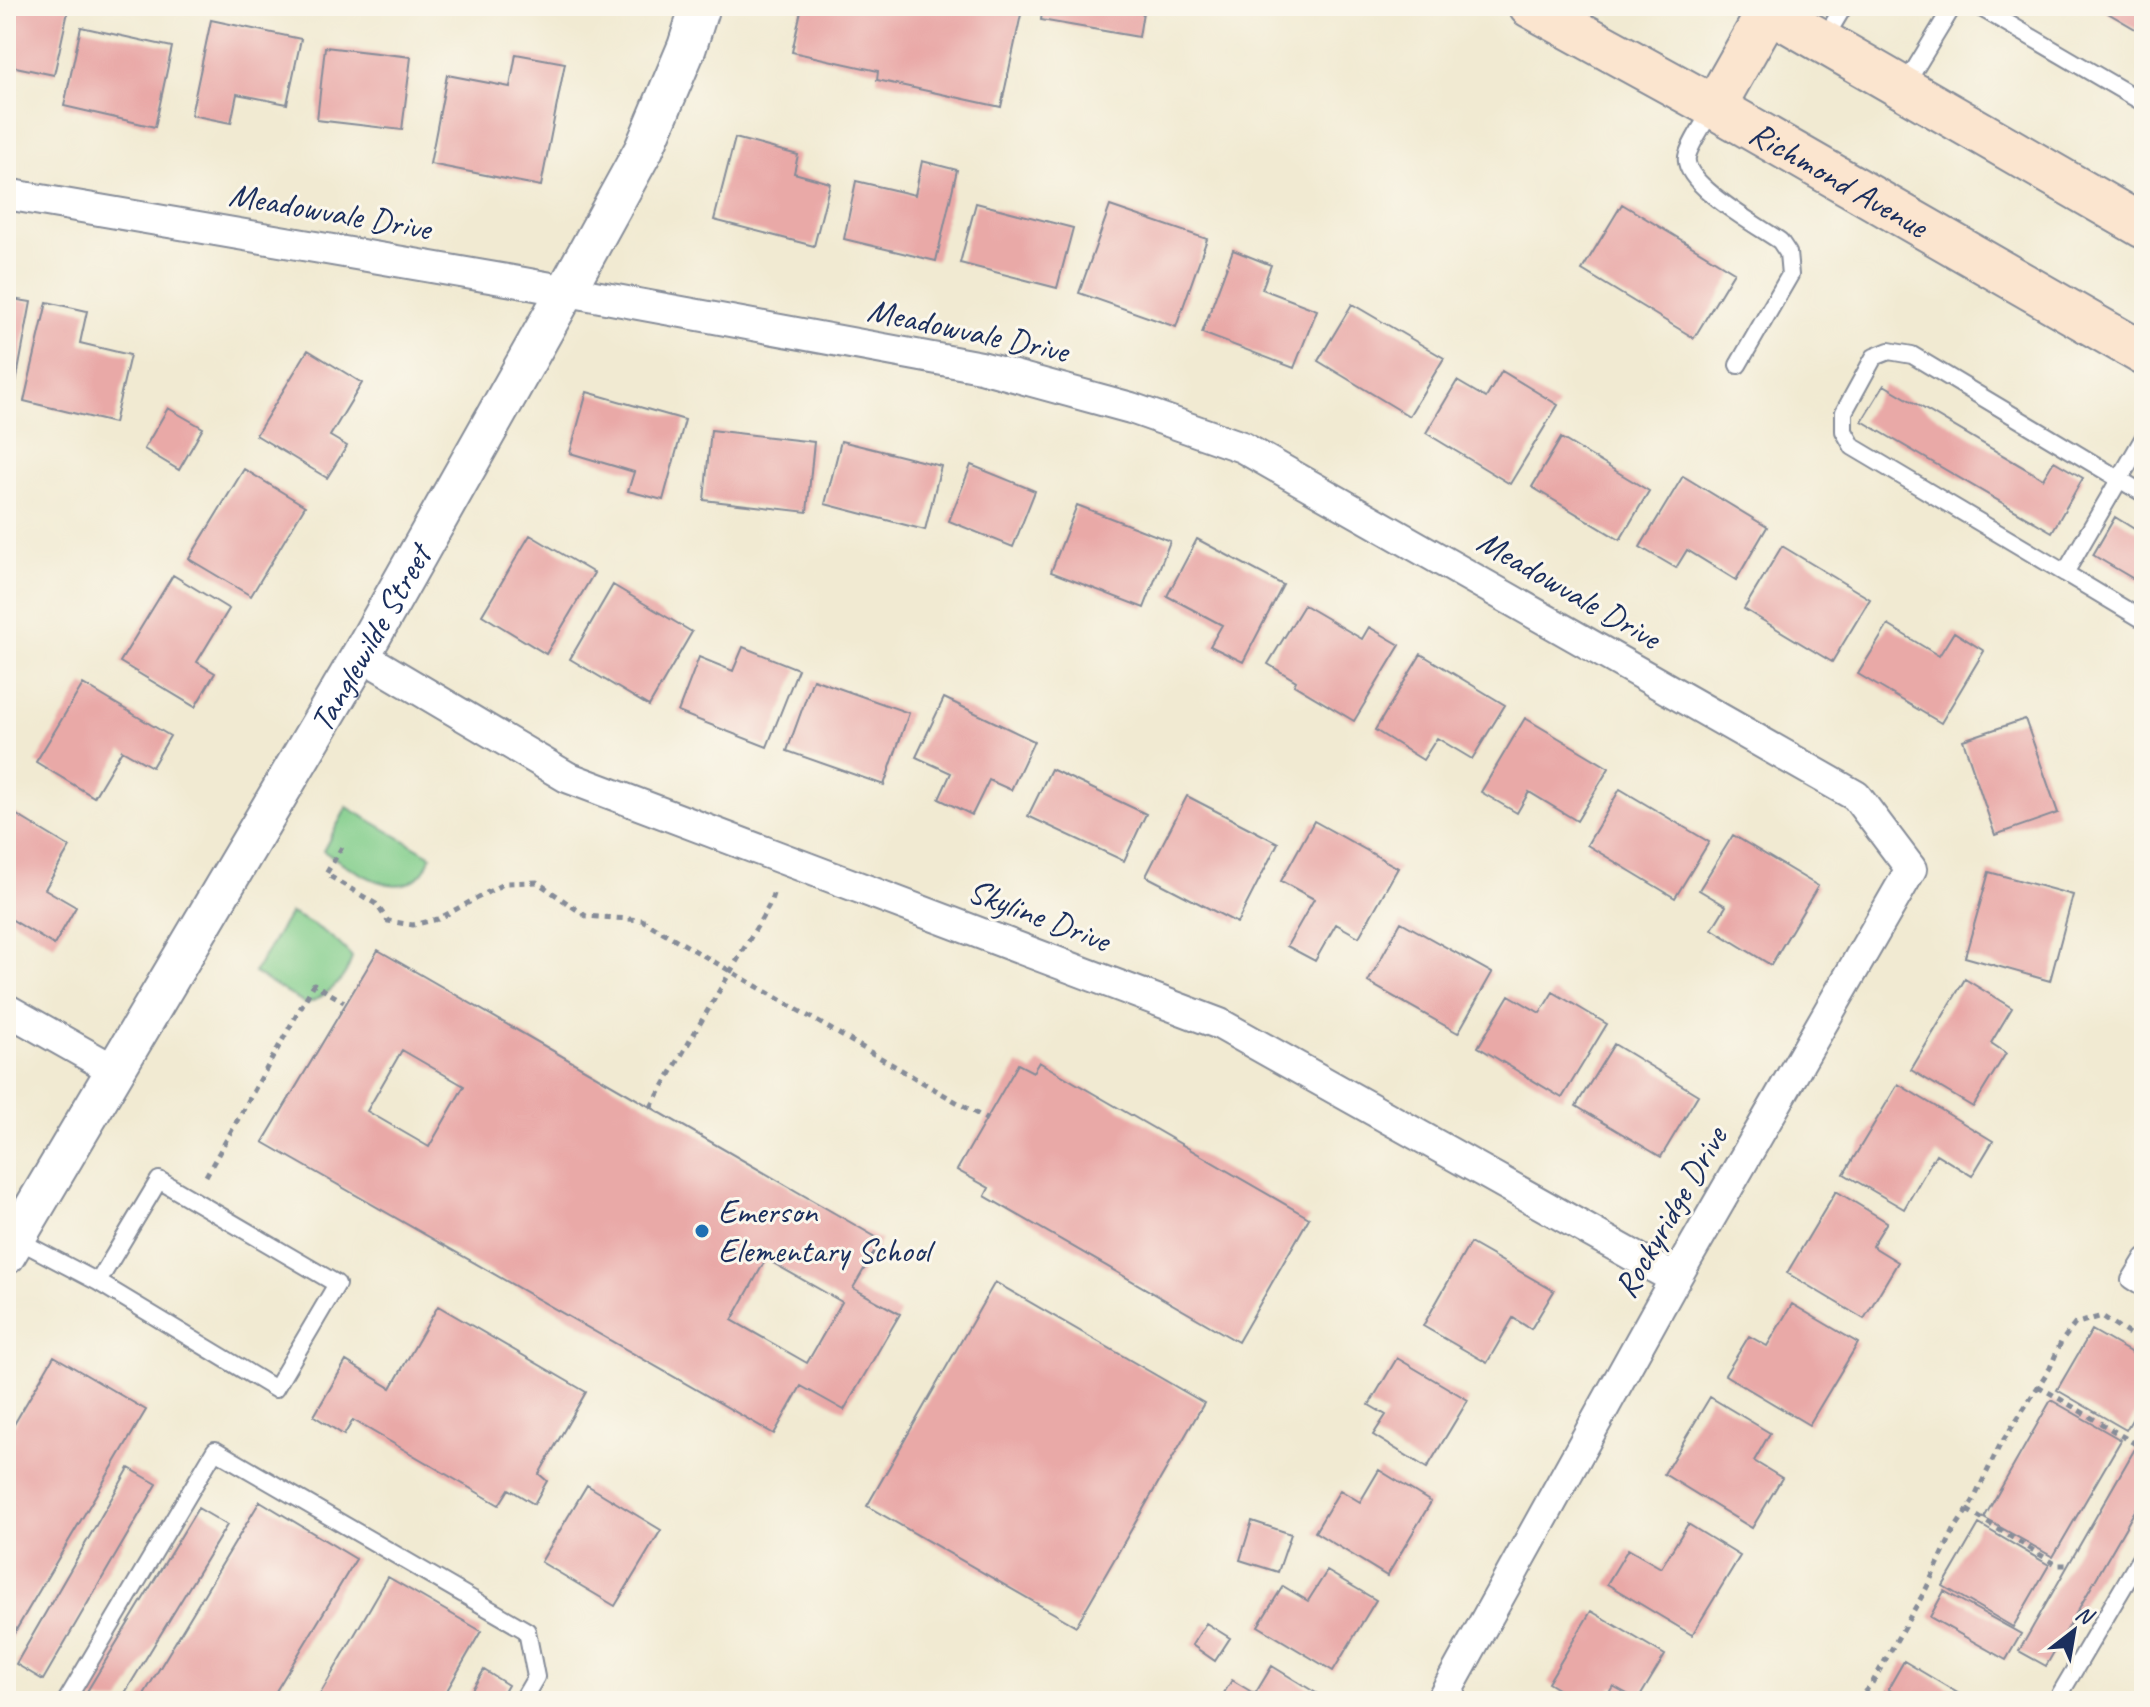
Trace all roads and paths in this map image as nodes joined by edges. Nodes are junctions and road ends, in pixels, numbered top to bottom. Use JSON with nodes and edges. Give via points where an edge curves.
{"nodes":[{"id":1,"x":700,"y":6,"type":"edge"},
{"id":2,"x":1530,"y":6,"type":"edge"},
{"id":3,"x":1844,"y":6,"type":"edge"},
{"id":4,"x":1953,"y":6,"type":"edge"},
{"id":5,"x":1978,"y":6,"type":"edge"},
{"id":6,"x":1765,"y":8,"type":"edge"},
{"id":7,"x":1823,"y":41,"type":"junction"},
{"id":8,"x":1903,"y":88,"type":"junction"},
{"id":9,"x":2144,"y":103,"type":"edge"},
{"id":10,"x":1714,"y":107,"type":"junction"},
{"id":11,"x":6,"y":194,"type":"edge"},
{"id":12,"x":2144,"y":227,"type":"edge"},
{"id":13,"x":566,"y":291,"type":"junction"},
{"id":14,"x":2144,"y":354,"type":"edge"},
{"id":15,"x":1738,"y":365,"type":"dead end"},
{"id":16,"x":2144,"y":437,"type":"edge"},
{"id":17,"x":2119,"y":479,"type":"junction"},
{"id":18,"x":2144,"y":494,"type":"edge"},
{"id":19,"x":2065,"y":573,"type":"junction"},
{"id":20,"x":2140,"y":618,"type":"dead end"},
{"id":21,"x":361,"y":655,"type":"junction"},
{"id":22,"x":1830,"y":782,"type":"joint"},
{"id":23,"x":342,"y":847,"type":"dead end"},
{"id":24,"x":774,"y":891,"type":"dead end"},
{"id":25,"x":730,"y":971,"type":"junction"},
{"id":26,"x":344,"y":1002,"type":"dead end"},
{"id":27,"x":6,"y":1009,"type":"edge"},
{"id":28,"x":114,"y":1070,"type":"junction"},
{"id":29,"x":651,"y":1107,"type":"dead end"},
{"id":30,"x":986,"y":1119,"type":"dead end"},
{"id":31,"x":193,"y":1200,"type":"junction"},
{"id":32,"x":11,"y":1247,"type":"edge"},
{"id":33,"x":2144,"y":1257,"type":"edge"},
{"id":34,"x":1675,"y":1279,"type":"junction"},
{"id":35,"x":98,"y":1282,"type":"junction"},
{"id":36,"x":2144,"y":1289,"type":"edge"},
{"id":37,"x":2144,"y":1344,"type":"edge"},
{"id":38,"x":2038,"y":1386,"type":"junction"},
{"id":39,"x":2144,"y":1449,"type":"edge"},
{"id":40,"x":1967,"y":1510,"type":"junction"},
{"id":41,"x":2144,"y":1552,"type":"edge"},
{"id":42,"x":2068,"y":1565,"type":"dead end"},
{"id":43,"x":1905,"y":1626,"type":"junction"},
{"id":44,"x":1915,"y":1631,"type":"dead end"},
{"id":45,"x":66,"y":1701,"type":"edge"},
{"id":46,"x":522,"y":1701,"type":"edge"},
{"id":47,"x":1441,"y":1701,"type":"edge"},
{"id":48,"x":1856,"y":1701,"type":"edge"},
{"id":49,"x":2056,"y":1701,"type":"edge"}],
"edges":[{"from":1,"to":13,"type":"street","name":"Tanglewilde Street","via":[[644,149]]},
{"from":2,"to":10,"type":"main road","name":"Richmond Avenue"},
{"from":3,"to":7,"type":"lane"},
{"from":4,"to":8,"type":"lane"},
{"from":5,"to":9,"type":"lane"},
{"from":6,"to":7,"type":"main road"},
{"from":6,"to":10,"type":"main road"},
{"from":7,"to":8,"type":"main road"},
{"from":8,"to":12,"type":"main road"},
{"from":10,"to":14,"type":"main road","name":"Richmond Avenue"},
{"from":10,"to":15,"type":"lane","via":[[1687,157],[1688,173],[1780,241],[1788,253],[1790,275]]},
{"from":11,"to":13,"type":"street","name":"Meadowvale Drive"},
{"from":13,"to":21,"type":"street","name":"Tanglewilde Street"},
{"from":13,"to":22,"type":"street","name":"Meadowvale Drive","via":[[981,367],[1131,408],[1242,447]]},
{"from":16,"to":17,"type":"lane"},
{"from":17,"to":18,"type":"lane"},
{"from":17,"to":19,"type":"lane"},
{"from":17,"to":19,"type":"lane","via":[[1912,355],[1889,351],[1874,357],[1863,375],[1844,412],[1844,431],[1853,447]]},
{"from":19,"to":20,"type":"lane"},
{"from":21,"to":28,"type":"street","name":"Tanglewilde Street"},
{"from":21,"to":34,"type":"street","name":"Skyline Drive","via":[[567,777],[1220,1024]]},
{"from":22,"to":34,"type":"street","name":"Rockyridge Drive","via":[[1856,796],[1911,869]]},
{"from":23,"to":25,"type":"path","via":[[326,874],[376,904],[388,921],[413,925],[438,919],[505,883],[537,882],[586,916],[642,920]]},
{"from":24,"to":25,"type":"path"},
{"from":25,"to":29,"type":"path"},
{"from":25,"to":30,"type":"path"},
{"from":26,"to":31,"type":"path","via":[[314,984]]},
{"from":27,"to":28,"type":"street"},
{"from":28,"to":32,"type":"street","name":"Tanglewilde Street"},
{"from":31,"to":35,"type":"lane","via":[[159,1180]]},
{"from":31,"to":35,"type":"lane","via":[[337,1284],[275,1389]]},
{"from":32,"to":35,"type":"lane"},
{"from":33,"to":36,"type":"lane","via":[[2130,1280]]},
{"from":34,"to":47,"type":"street","name":"Rockyridge Drive"},
{"from":37,"to":38,"type":"path","via":[[2102,1316],[2075,1324]]},
{"from":38,"to":39,"type":"path"},
{"from":38,"to":40,"type":"path"},
{"from":40,"to":42,"type":"path","via":[[2057,1565]]},
{"from":40,"to":43,"type":"path"},
{"from":41,"to":49,"type":"lane"},
{"from":43,"to":44,"type":"path"},
{"from":43,"to":48,"type":"path"},
{"from":45,"to":46,"type":"lane","via":[[215,1450],[527,1631],[536,1677]]}]}
